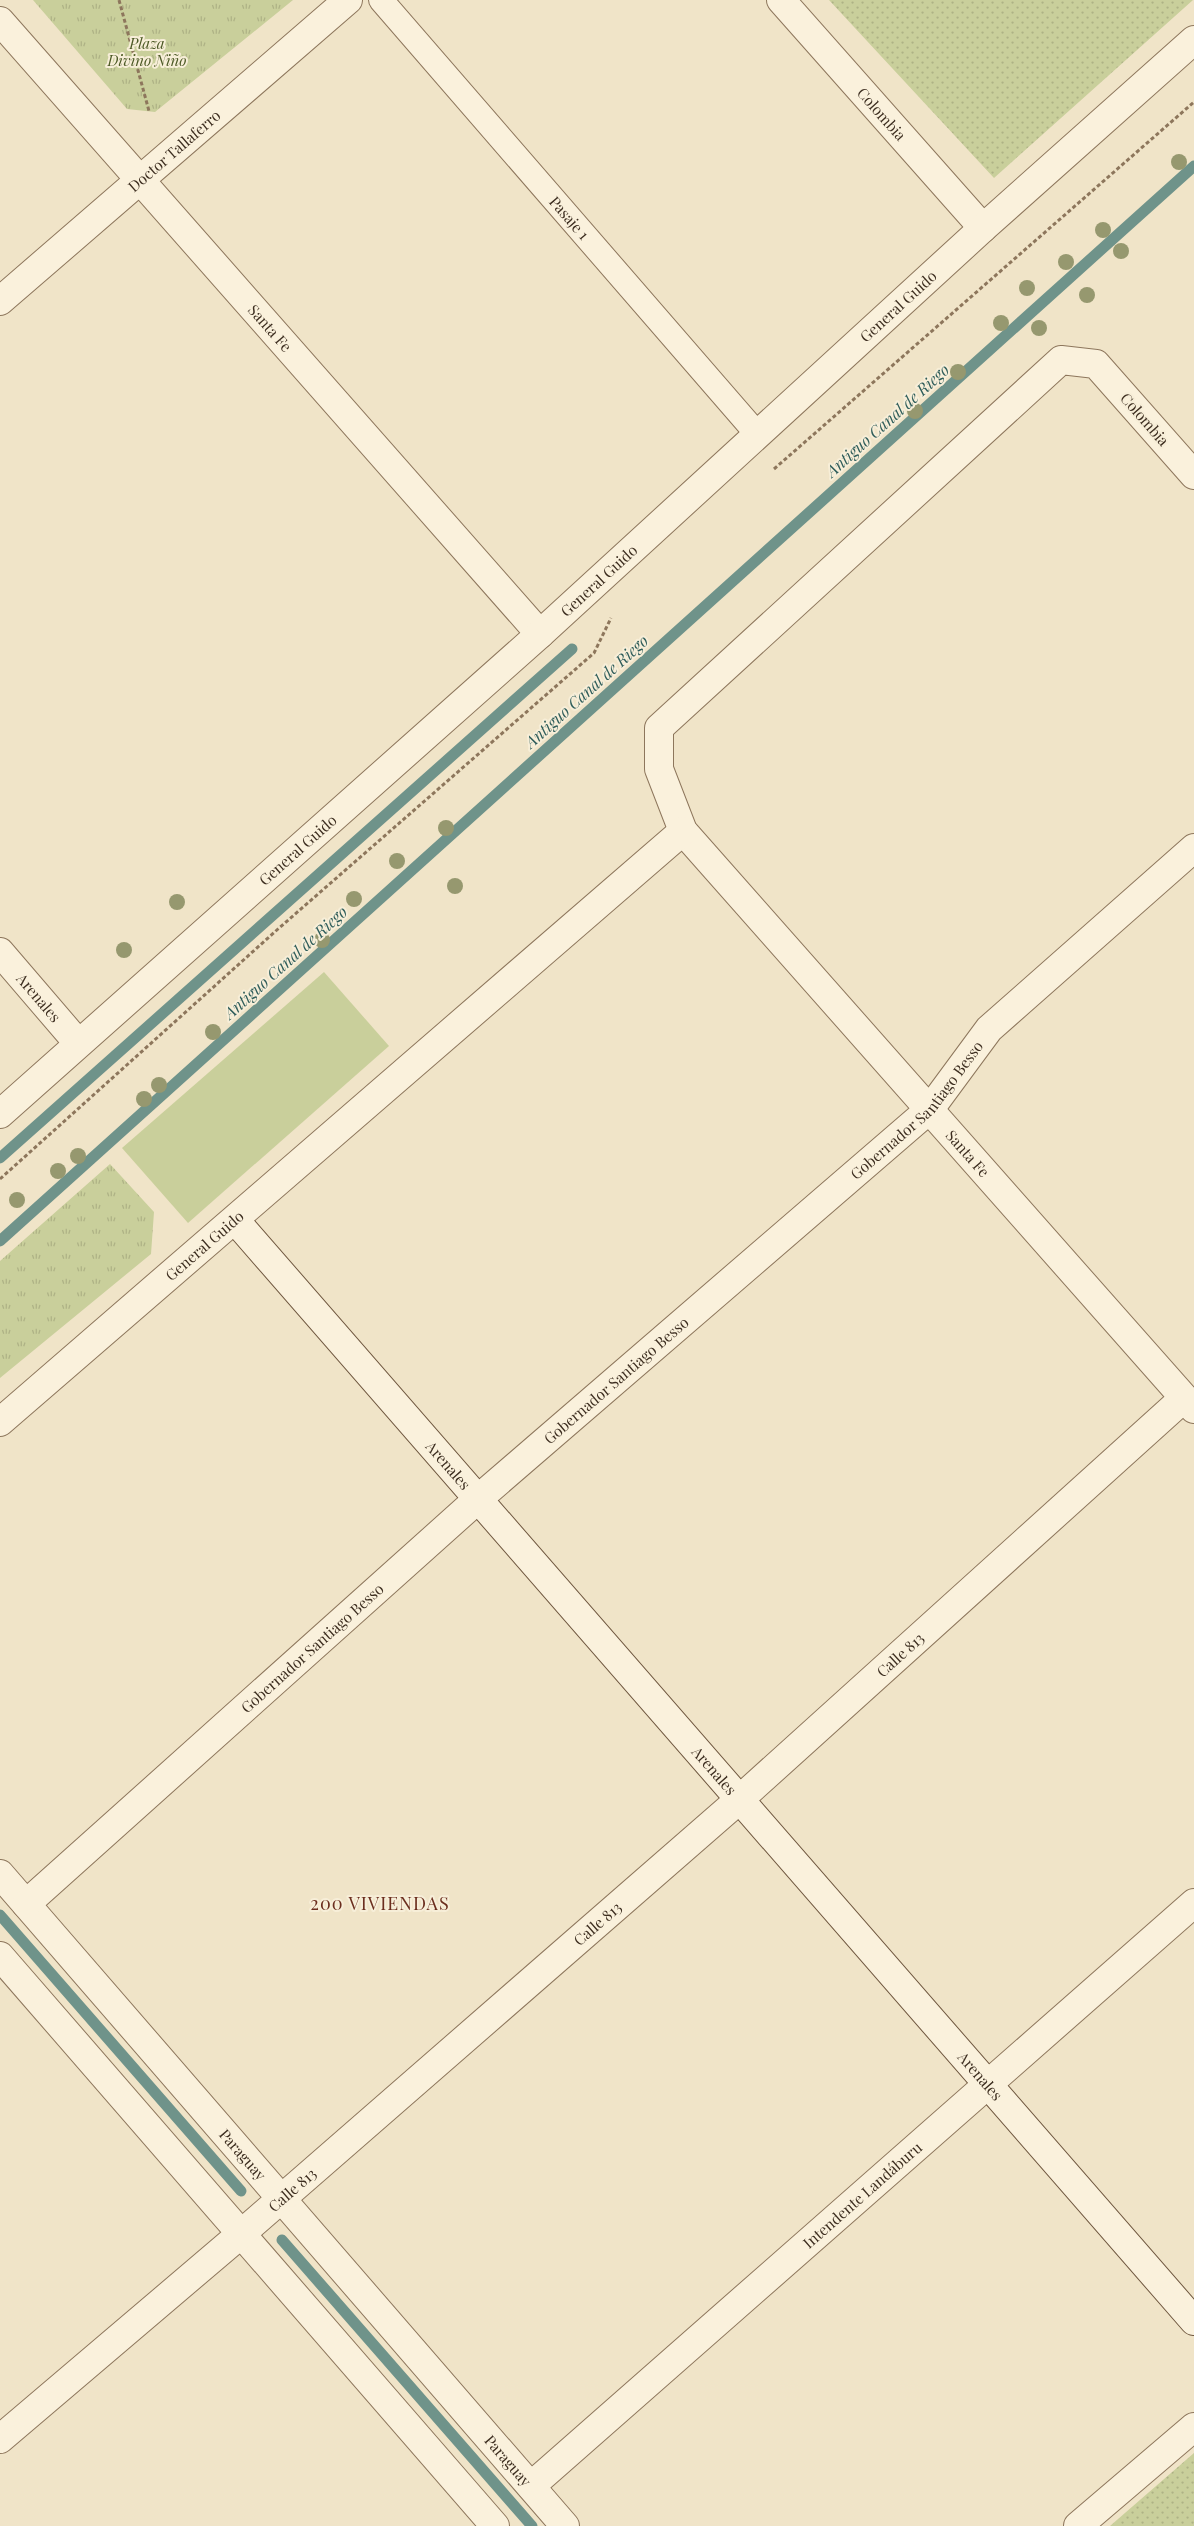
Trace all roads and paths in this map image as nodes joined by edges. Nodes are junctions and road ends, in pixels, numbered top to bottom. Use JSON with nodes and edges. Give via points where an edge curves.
{"nodes":[{"id":1,"x":119,"y":0,"type":"edge"},
{"id":2,"x":348,"y":0,"type":"edge"},
{"id":3,"x":381,"y":0,"type":"edge"},
{"id":4,"x":782,"y":0,"type":"edge"},
{"id":5,"x":0,"y":22,"type":"edge"},
{"id":6,"x":1194,"y":40,"type":"edge"},
{"id":7,"x":1194,"y":102,"type":"edge"},
{"id":8,"x":149,"y":111,"type":"dead end"},
{"id":9,"x":140,"y":181,"type":"junction"},
{"id":10,"x":983,"y":228,"type":"junction"},
{"id":11,"x":0,"y":301,"type":"edge"},
{"id":12,"x":758,"y":435,"type":"junction"},
{"id":13,"x":1194,"y":475,"type":"edge"},
{"id":14,"x":767,"y":476,"type":"dead end"},
{"id":15,"x":613,"y":614,"type":"dead end"},
{"id":16,"x":540,"y":634,"type":"junction"},
{"id":17,"x":683,"y":831,"type":"junction"},
{"id":18,"x":1194,"y":848,"type":"edge"},
{"id":19,"x":0,"y":952,"type":"edge"},
{"id":20,"x":78,"y":1043,"type":"junction"},
{"id":21,"x":930,"y":1109,"type":"junction"},
{"id":22,"x":0,"y":1114,"type":"edge"},
{"id":23,"x":0,"y":1179,"type":"edge"},
{"id":24,"x":235,"y":1220,"type":"junction"},
{"id":25,"x":1189,"y":1403,"type":"edge"},
{"id":26,"x":0,"y":1422,"type":"edge"},
{"id":27,"x":478,"y":1499,"type":"junction"},
{"id":28,"x":740,"y":1799,"type":"junction"},
{"id":29,"x":0,"y":1874,"type":"edge"},
{"id":30,"x":1194,"y":1903,"type":"edge"},
{"id":31,"x":26,"y":1904,"type":"junction"},
{"id":32,"x":0,"y":1956,"type":"edge"},
{"id":33,"x":988,"y":2084,"type":"junction"},
{"id":34,"x":281,"y":2199,"type":"junction"},
{"id":35,"x":241,"y":2234,"type":"junction"},
{"id":36,"x":1194,"y":2322,"type":"edge"},
{"id":37,"x":1194,"y":2427,"type":"edge"},
{"id":38,"x":0,"y":2439,"type":"edge"},
{"id":39,"x":531,"y":2486,"type":"junction"},
{"id":40,"x":482,"y":2521,"type":"edge"},
{"id":41,"x":565,"y":2526,"type":"edge"},
{"id":42,"x":1078,"y":2526,"type":"edge"}],
"edges":[{"from":1,"to":8,"type":"path"},
{"from":2,"to":9,"type":"street","name":"Doctor Tallaferro"},
{"from":3,"to":12,"type":"lane","name":"Pasaje 1"},
{"from":4,"to":10,"type":"street","name":"Colombia"},
{"from":5,"to":9,"type":"street","name":"Santa Fe"},
{"from":6,"to":10,"type":"street","name":"General Guido"},
{"from":7,"to":14,"type":"path"},
{"from":9,"to":11,"type":"street","name":"Doctor Tallaferro"},
{"from":9,"to":16,"type":"street","name":"Santa Fe"},
{"from":10,"to":12,"type":"street","name":"General Guido"},
{"from":12,"to":16,"type":"street","name":"General Guido"},
{"from":13,"to":17,"type":"street","name":"Colombia","via":[[1096,364],[1062,360],[659,728],[659,769]]},
{"from":15,"to":23,"type":"path","via":[[594,653],[271,935]]},
{"from":16,"to":20,"type":"street","name":"General Guido"},
{"from":17,"to":21,"type":"street","name":"Santa Fe"},
{"from":17,"to":24,"type":"street","name":"General Guido"},
{"from":18,"to":21,"type":"street","name":"Gobernador Santiago Besso","via":[[989,1029]]},
{"from":19,"to":20,"type":"street","name":"Arenales"},
{"from":20,"to":22,"type":"street","name":"General Guido"},
{"from":21,"to":25,"type":"street","name":"Santa Fe"},
{"from":21,"to":27,"type":"street","name":"Gobernador Santiago Besso"},
{"from":24,"to":26,"type":"street","name":"General Guido"},
{"from":24,"to":27,"type":"street","name":"Arenales"},
{"from":25,"to":28,"type":"street","name":"Calle 813"},
{"from":27,"to":28,"type":"street","name":"Arenales"},
{"from":27,"to":31,"type":"street","name":"Gobernador Santiago Besso"},
{"from":28,"to":33,"type":"street","name":"Arenales"},
{"from":28,"to":34,"type":"street","name":"Calle 813"},
{"from":29,"to":31,"type":"street","name":"Paraguay"},
{"from":30,"to":33,"type":"street","name":"Intendente Landáburu"},
{"from":31,"to":34,"type":"street","name":"Paraguay"},
{"from":32,"to":35,"type":"street"},
{"from":33,"to":36,"type":"street","name":"Arenales"},
{"from":33,"to":39,"type":"street","name":"Intendente Landáburu"},
{"from":34,"to":35,"type":"street","name":"Calle 813"},
{"from":34,"to":39,"type":"street","name":"Paraguay"},
{"from":35,"to":38,"type":"street","name":"Calle 813"},
{"from":35,"to":40,"type":"street"},
{"from":37,"to":42,"type":"street"},
{"from":39,"to":41,"type":"street","name":"Paraguay"}]}
